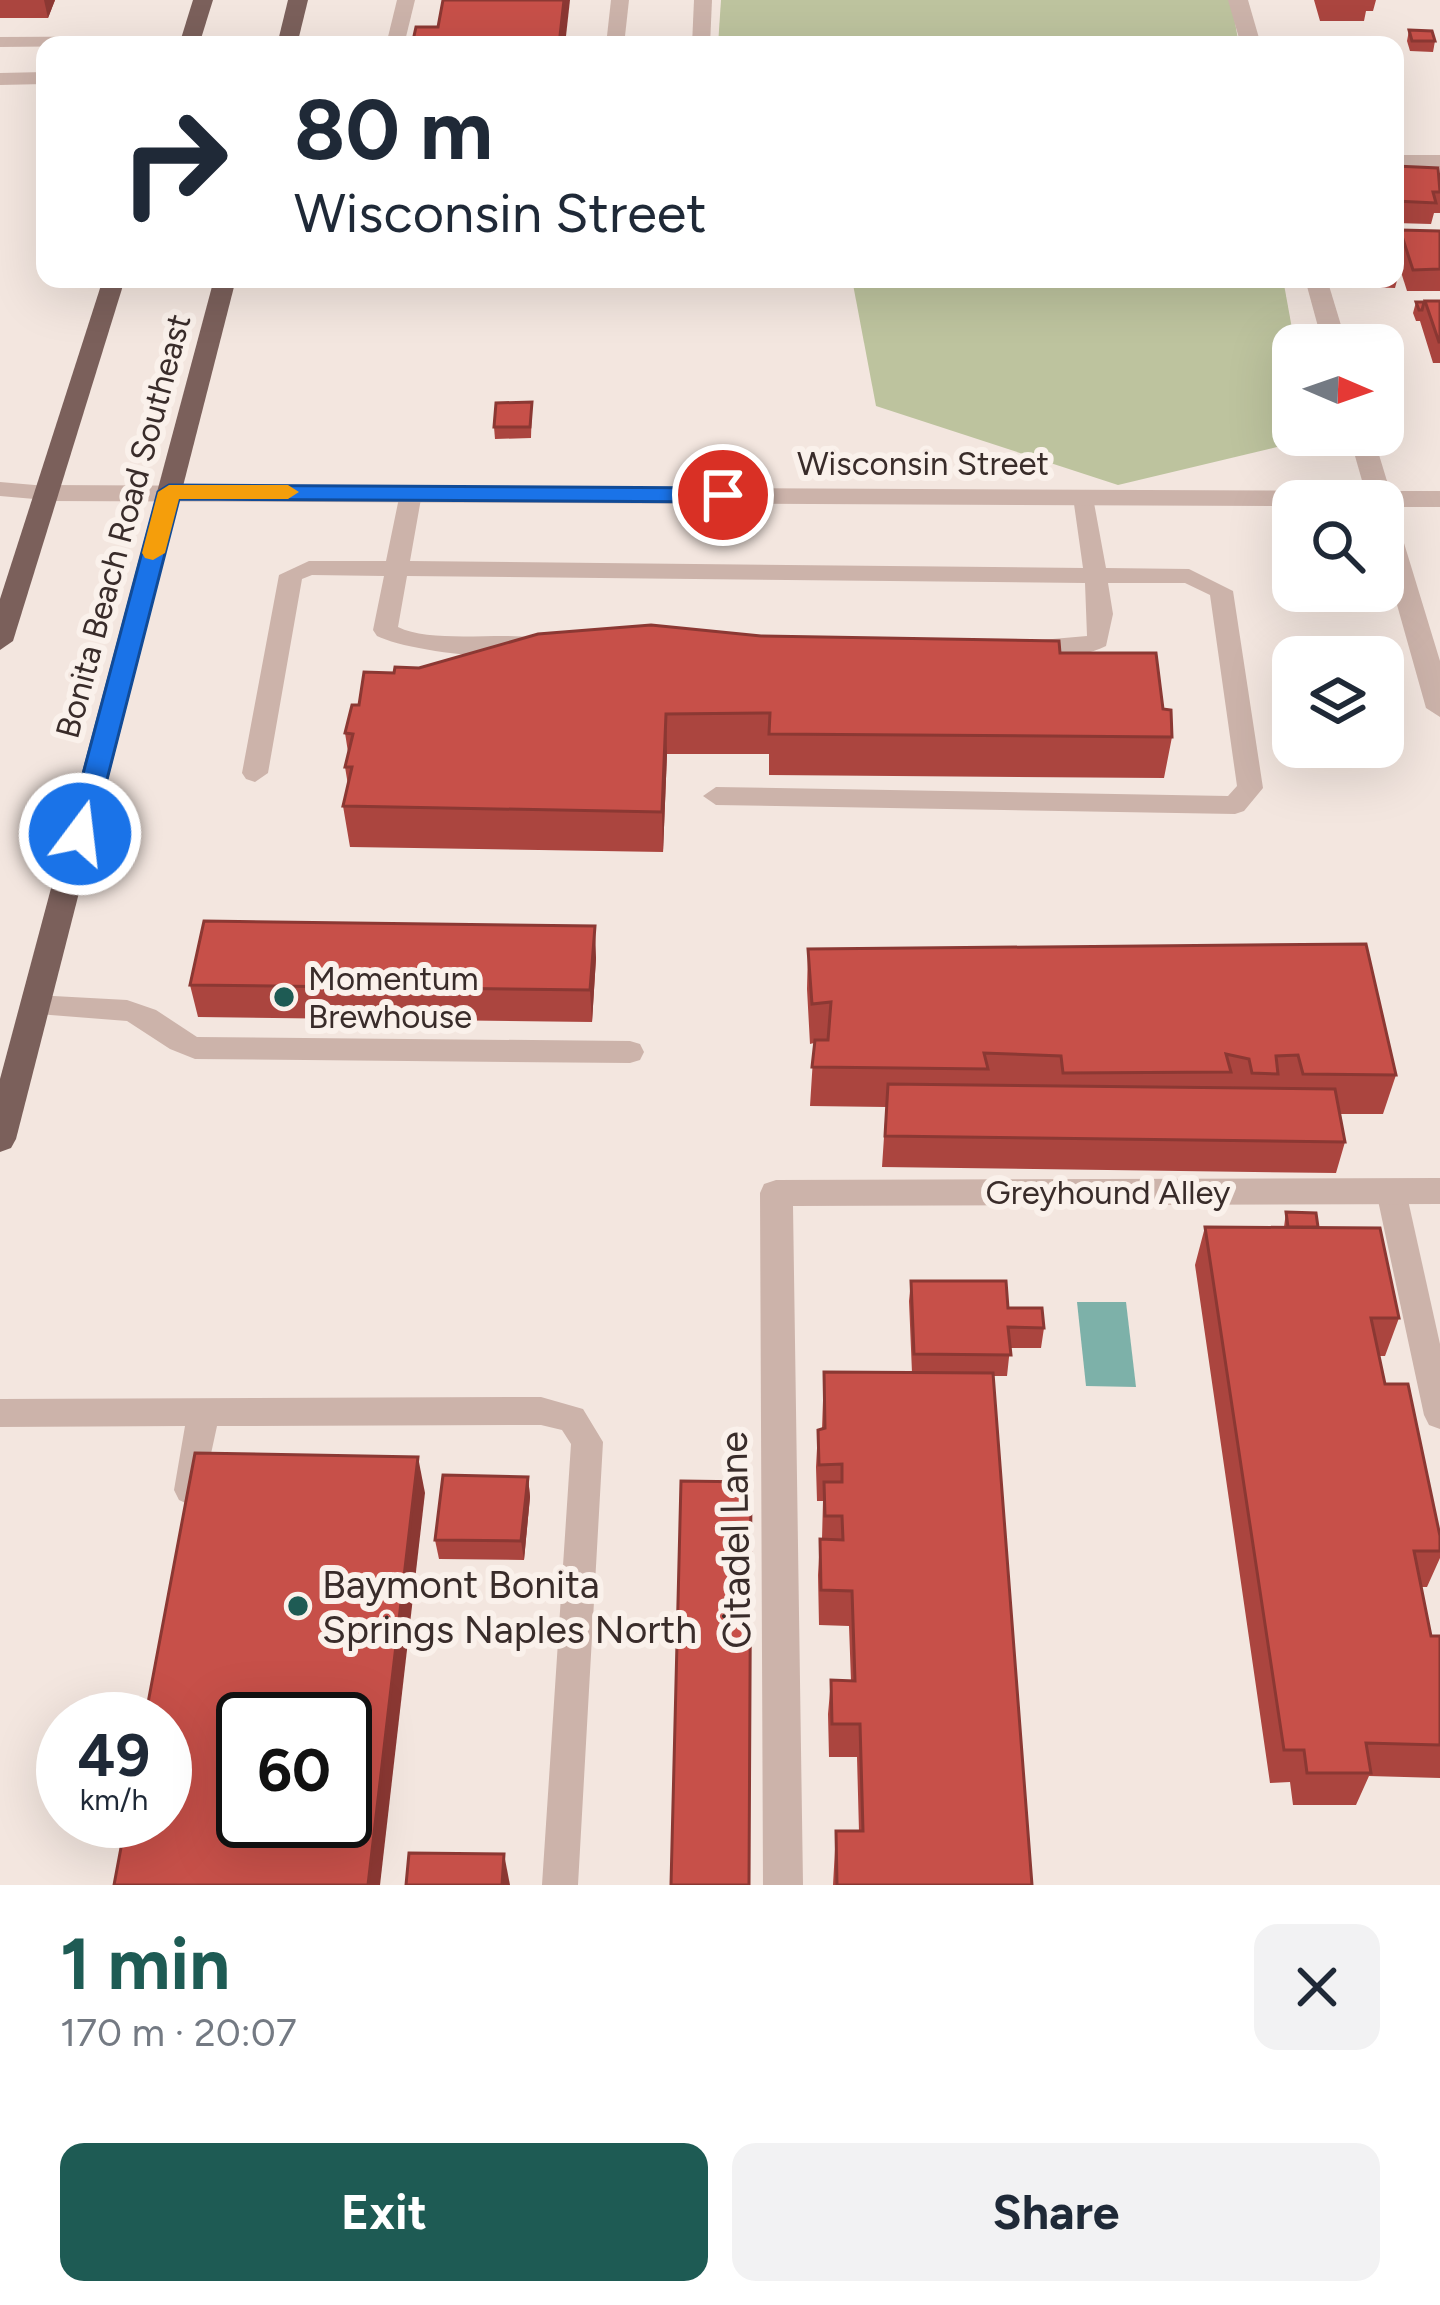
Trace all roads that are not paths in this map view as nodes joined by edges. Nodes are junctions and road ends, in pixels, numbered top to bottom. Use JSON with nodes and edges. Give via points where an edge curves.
{"nodes":[{"id":1,"x":203,"y":0,"type":"edge"},
{"id":2,"x":298,"y":0,"type":"edge"},
{"id":3,"x":406,"y":0,"type":"edge"},
{"id":4,"x":620,"y":0,"type":"edge"},
{"id":5,"x":703,"y":0,"type":"edge"},
{"id":6,"x":1238,"y":0,"type":"edge"},
{"id":7,"x":191,"y":36,"type":"edge"},
{"id":8,"x":288,"y":36,"type":"edge"},
{"id":9,"x":397,"y":36,"type":"edge"},
{"id":10,"x":616,"y":36,"type":"edge"},
{"id":11,"x":701,"y":36,"type":"edge"},
{"id":12,"x":1248,"y":36,"type":"edge"},
{"id":13,"x":0,"y":42,"type":"edge"},
{"id":14,"x":36,"y":42,"type":"edge"},
{"id":15,"x":36,"y":78,"type":"edge"},
{"id":16,"x":0,"y":79,"type":"edge"},
{"id":17,"x":1404,"y":160,"type":"edge"},
{"id":18,"x":1440,"y":160,"type":"edge"},
{"id":19,"x":111,"y":288,"type":"edge"},
{"id":20,"x":223,"y":288,"type":"edge"},
{"id":21,"x":1319,"y":288,"type":"edge"},
{"id":22,"x":1329,"y":324,"type":"edge"},
{"id":23,"x":0,"y":489,"type":"edge"},
{"id":24,"x":169,"y":492,"type":"junction"},
{"id":25,"x":46,"y":493,"type":"junction"},
{"id":26,"x":411,"y":493,"type":"junction"},
{"id":27,"x":1084,"y":497,"type":"junction"},
{"id":28,"x":1440,"y":499,"type":"edge"},
{"id":29,"x":1272,"y":501,"type":"edge"},
{"id":30,"x":1404,"y":501,"type":"edge"},
{"id":31,"x":397,"y":568,"type":"junction"},
{"id":32,"x":1096,"y":577,"type":"junction"},
{"id":33,"x":1404,"y":583,"type":"edge"},
{"id":34,"x":0,"y":641,"type":"edge"},
{"id":35,"x":565,"y":644,"type":"edge"},
{"id":36,"x":1011,"y":647,"type":"edge"},
{"id":37,"x":1440,"y":708,"type":"edge"},
{"id":38,"x":255,"y":773,"type":"dead end"},
{"id":39,"x":716,"y":796,"type":"dead end"},
{"id":40,"x":35,"y":1006,"type":"junction"},
{"id":41,"x":630,"y":1052,"type":"dead end"},
{"id":42,"x":0,"y":1139,"type":"edge"},
{"id":43,"x":1391,"y":1191,"type":"junction"},
{"id":44,"x":1440,"y":1191,"type":"edge"},
{"id":45,"x":776,"y":1193,"type":"joint"},
{"id":46,"x":203,"y":1412,"type":"junction"},
{"id":47,"x":0,"y":1413,"type":"edge"},
{"id":48,"x":1440,"y":1415,"type":"edge"},
{"id":49,"x":183,"y":1530,"type":"edge"},
{"id":50,"x":560,"y":1885,"type":"edge"},
{"id":51,"x":783,"y":1885,"type":"edge"}],
"edges":[{"from":1,"to":7,"type":"main road"},
{"from":2,"to":8,"type":"main road"},
{"from":3,"to":9,"type":"lane"},
{"from":4,"to":10,"type":"lane"},
{"from":5,"to":11,"type":"lane"},
{"from":6,"to":12,"type":"street"},
{"from":13,"to":14,"type":"lane"},
{"from":15,"to":16,"type":"lane"},
{"from":17,"to":18,"type":"street"},
{"from":19,"to":25,"type":"main road"},
{"from":20,"to":24,"type":"main road","name":"Bonita Beach Road Southeast"},
{"from":21,"to":22,"type":"street"},
{"from":23,"to":25,"type":"lane"},
{"from":24,"to":25,"type":"street","name":"Wisconsin Street"},
{"from":24,"to":26,"type":"street","name":"Wisconsin Street"},
{"from":24,"to":40,"type":"main road","name":"Bonita Beach Road Southeast"},
{"from":25,"to":34,"type":"main road"},
{"from":26,"to":27,"type":"street","name":"Wisconsin Street"},
{"from":26,"to":31,"type":"lane"},
{"from":27,"to":29,"type":"street","name":"Wisconsin Street"},
{"from":27,"to":32,"type":"lane"},
{"from":28,"to":30,"type":"street","name":"Wisconsin Street"},
{"from":31,"to":32,"type":"lane"},
{"from":31,"to":35,"type":"lane","via":[[385,630],[397,638]]},
{"from":31,"to":38,"type":"lane","via":[[291,575]]},
{"from":32,"to":36,"type":"lane","via":[[1098,640],[1082,648]]},
{"from":32,"to":39,"type":"lane","via":[[1189,576],[1221,592],[1250,788],[1235,805]]},
{"from":33,"to":37,"type":"street"},
{"from":40,"to":41,"type":"lane","via":[[116,1008],[195,1048]]},
{"from":40,"to":42,"type":"main road","name":"Bonita Beach Road Southeast"},
{"from":43,"to":44,"type":"street","name":"Greyhound Alley"},
{"from":43,"to":45,"type":"street","name":"Greyhound Alley"},
{"from":43,"to":48,"type":"lane"},
{"from":45,"to":51,"type":"street","name":"Citadel Lane"},
{"from":46,"to":47,"type":"lane"},
{"from":46,"to":49,"type":"lane"},
{"from":46,"to":50,"type":"lane","via":[[541,1411],[572,1419],[587,1442]]}]}
